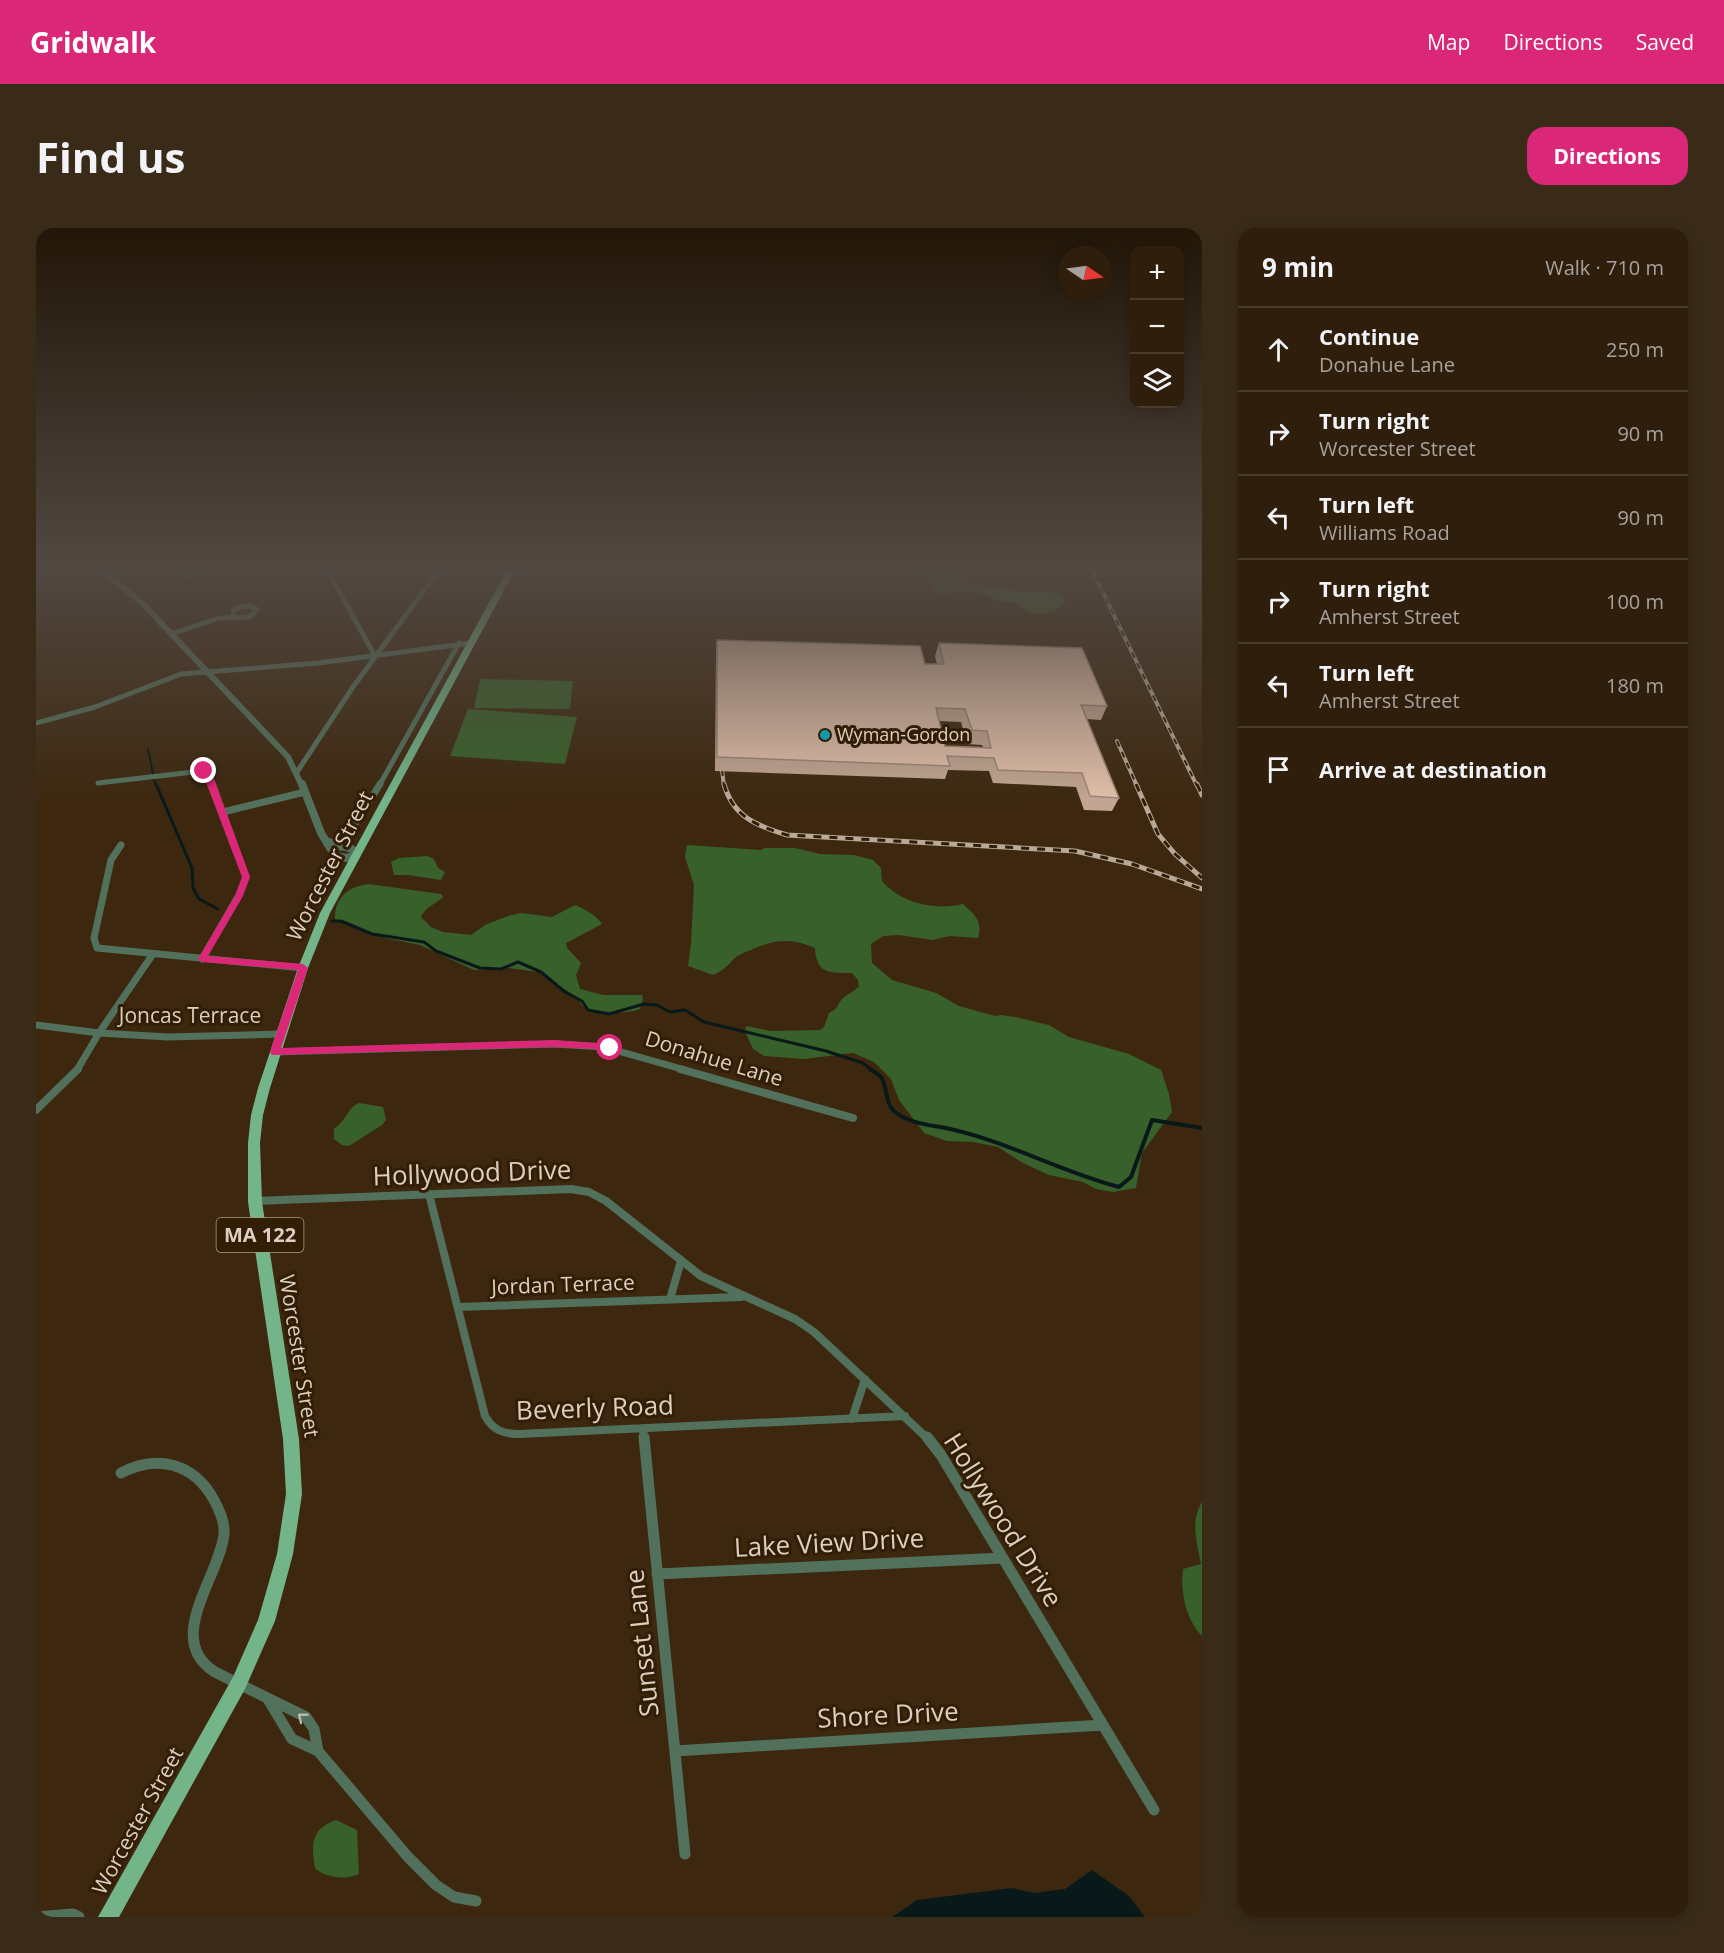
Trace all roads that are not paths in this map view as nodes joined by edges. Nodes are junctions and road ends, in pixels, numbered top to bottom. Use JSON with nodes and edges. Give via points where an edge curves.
{"nodes":[{"id":1,"x":181,"y":645,"type":"edge"},
{"id":2,"x":369,"y":645,"type":"edge"},
{"id":3,"x":383,"y":645,"type":"edge"},
{"id":4,"x":452,"y":645,"type":"edge"},
{"id":5,"x":464,"y":645,"type":"edge"},
{"id":6,"x":464,"y":645,"type":"edge"},
{"id":7,"x":375,"y":656,"type":"junction"},
{"id":8,"x":206,"y":671,"type":"junction"},
{"id":9,"x":36,"y":723,"type":"edge"},
{"id":10,"x":297,"y":772,"type":"junction"},
{"id":11,"x":98,"y":783,"type":"dead end"},
{"id":12,"x":304,"y":792,"type":"junction"},
{"id":13,"x":223,"y":812,"type":"junction"},
{"id":14,"x":326,"y":841,"type":"junction"},
{"id":15,"x":121,"y":845,"type":"dead end"},
{"id":16,"x":341,"y":847,"type":"junction"},
{"id":17,"x":357,"y":854,"type":"junction"},
{"id":18,"x":153,"y":954,"type":"junction"},
{"id":19,"x":202,"y":959,"type":"junction"},
{"id":20,"x":303,"y":968,"type":"junction"},
{"id":21,"x":36,"y":1025,"type":"edge"},
{"id":22,"x":99,"y":1033,"type":"junction"},
{"id":23,"x":281,"y":1035,"type":"junction"},
{"id":24,"x":275,"y":1052,"type":"junction"},
{"id":25,"x":36,"y":1110,"type":"edge"},
{"id":26,"x":853,"y":1118,"type":"dead end"},
{"id":27,"x":429,"y":1194,"type":"junction"},
{"id":28,"x":254,"y":1201,"type":"junction"},
{"id":29,"x":681,"y":1262,"type":"junction"},
{"id":30,"x":743,"y":1297,"type":"junction"},
{"id":31,"x":670,"y":1299,"type":"junction"},
{"id":32,"x":458,"y":1307,"type":"junction"},
{"id":33,"x":865,"y":1379,"type":"junction"},
{"id":34,"x":905,"y":1416,"type":"junction"},
{"id":35,"x":852,"y":1419,"type":"junction"},
{"id":36,"x":643,"y":1428,"type":"junction"},
{"id":37,"x":122,"y":1473,"type":"dead end"},
{"id":38,"x":1003,"y":1558,"type":"junction"},
{"id":39,"x":657,"y":1574,"type":"junction"},
{"id":40,"x":239,"y":1683,"type":"junction"},
{"id":41,"x":268,"y":1699,"type":"junction"},
{"id":42,"x":1103,"y":1725,"type":"junction"},
{"id":43,"x":318,"y":1751,"type":"junction"},
{"id":44,"x":675,"y":1751,"type":"junction"},
{"id":45,"x":1154,"y":1810,"type":"dead end"},
{"id":46,"x":685,"y":1854,"type":"dead end"},
{"id":47,"x":476,"y":1901,"type":"dead end"},
{"id":48,"x":60,"y":1916,"type":"edge"},
{"id":49,"x":37,"y":1917,"type":"edge"},
{"id":50,"x":79,"y":1917,"type":"edge"},
{"id":51,"x":108,"y":1917,"type":"edge"}],
"edges":[{"from":1,"to":8,"type":"street"},
{"from":2,"to":7,"type":"street"},
{"from":3,"to":7,"type":"street"},
{"from":4,"to":7,"type":"street"},
{"from":5,"to":16,"type":"street"},
{"from":6,"to":17,"type":"main road","name":"Worcester Street","number":"MA 122"},
{"from":7,"to":8,"type":"street"},
{"from":7,"to":10,"type":"street"},
{"from":8,"to":9,"type":"street","via":[[169,678],[95,707]]},
{"from":8,"to":10,"type":"street","via":[[283,751]]},
{"from":10,"to":12,"type":"street"},
{"from":11,"to":13,"type":"street","via":[[206,771]]},
{"from":12,"to":13,"type":"street"},
{"from":12,"to":14,"type":"street"},
{"from":13,"to":19,"type":"street","via":[[246,877]]},
{"from":14,"to":16,"type":"street"},
{"from":14,"to":17,"type":"street","via":[[335,856],[347,858]]},
{"from":15,"to":18,"type":"street","via":[[111,860],[94,944],[97,948]]},
{"from":16,"to":17,"type":"street"},
{"from":17,"to":20,"type":"main road","name":"Worcester Street","number":"MA 122","via":[[325,913]]},
{"from":18,"to":19,"type":"street"},
{"from":18,"to":22,"type":"street"},
{"from":19,"to":20,"type":"street"},
{"from":20,"to":23,"type":"main road","name":"Worcester Street","number":"MA 122"},
{"from":21,"to":22,"type":"street","name":"Joncas Terrace"},
{"from":22,"to":23,"type":"street","name":"Joncas Terrace","via":[[168,1037]]},
{"from":22,"to":25,"type":"street","via":[[71,1078]]},
{"from":23,"to":24,"type":"main road","name":"Worcester Street","number":"MA 122"},
{"from":24,"to":26,"type":"street","name":"Donahue Lane","via":[[599,1046]]},
{"from":24,"to":28,"type":"main road","name":"Worcester Street","number":"MA 122","via":[[255,1130]]},
{"from":27,"to":28,"type":"street","name":"Hollywood Drive"},
{"from":27,"to":29,"type":"street","name":"Hollywood Drive","via":[[571,1189],[589,1192],[606,1201]]},
{"from":27,"to":32,"type":"street","name":"Beverly Road"},
{"from":28,"to":40,"type":"main road","name":"Worcester Street","number":"MA 122","via":[[291,1439],[294,1494],[278,1586]]},
{"from":29,"to":30,"type":"street","name":"Hollywood Drive"},
{"from":29,"to":31,"type":"street"},
{"from":30,"to":31,"type":"street","name":"Jordan Terrace"},
{"from":30,"to":33,"type":"street","name":"Hollywood Drive","via":[[805,1325]]},
{"from":31,"to":32,"type":"street","name":"Jordan Terrace"},
{"from":32,"to":36,"type":"street","name":"Beverly Road","via":[[485,1416],[497,1431],[512,1434]]},
{"from":33,"to":34,"type":"street","name":"Hollywood Drive"},
{"from":33,"to":35,"type":"street"},
{"from":34,"to":35,"type":"street","name":"Beverly Road"},
{"from":34,"to":38,"type":"street","name":"Hollywood Drive","via":[[947,1464]]},
{"from":35,"to":36,"type":"street","name":"Beverly Road"},
{"from":36,"to":39,"type":"street","name":"Sunset Lane"},
{"from":37,"to":40,"type":"street","via":[[146,1462],[165,1463],[200,1478],[220,1505],[226,1527],[224,1541],[196,1616],[195,1642],[197,1653],[210,1669]]},
{"from":38,"to":39,"type":"street","name":"Lake View Drive"},
{"from":38,"to":42,"type":"street","name":"Hollywood Drive"},
{"from":39,"to":44,"type":"street","name":"Sunset Lane"},
{"from":40,"to":41,"type":"street"},
{"from":40,"to":51,"type":"main road","name":"Worcester Street","number":"MA 122"},
{"from":41,"to":43,"type":"street","via":[[291,1740]]},
{"from":43,"to":41,"type":"street","one_way":true,"via":[[314,1729],[306,1717]]},
{"from":42,"to":44,"type":"street","name":"Shore Drive"},
{"from":42,"to":45,"type":"street","name":"Hollywood Drive"},
{"from":43,"to":47,"type":"street","via":[[436,1885],[454,1897]]},
{"from":44,"to":46,"type":"street","name":"Sunset Lane"},
{"from":48,"to":49,"type":"street"},
{"from":48,"to":50,"type":"street"}]}
